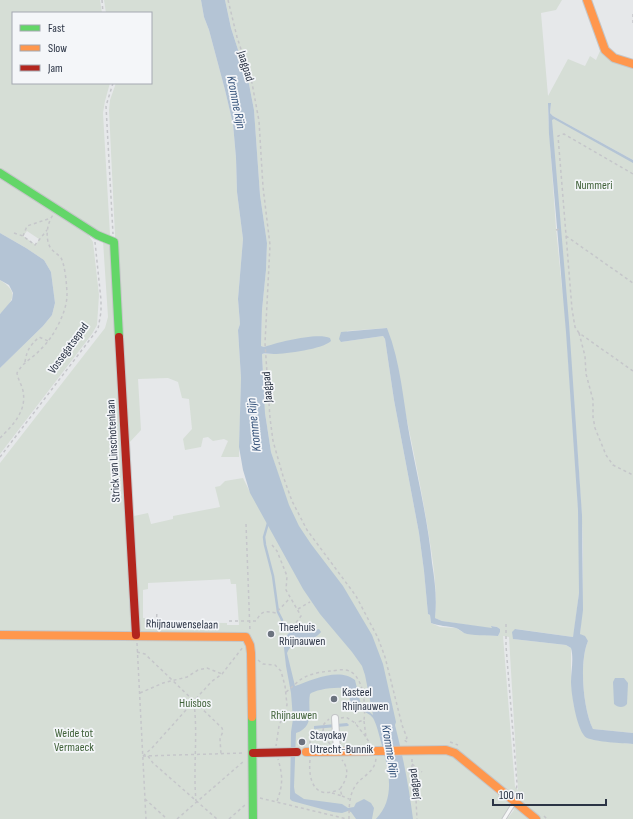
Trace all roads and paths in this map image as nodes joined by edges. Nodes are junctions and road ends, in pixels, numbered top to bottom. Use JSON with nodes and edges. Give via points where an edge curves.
{"nodes":[{"id":1,"x":102,"y":0,"type":"edge"},
{"id":2,"x":228,"y":0,"type":"edge"},
{"id":3,"x":587,"y":0,"type":"edge"},
{"id":4,"x":103,"y":12,"type":"edge"},
{"id":5,"x":633,"y":14,"type":"edge"},
{"id":6,"x":633,"y":24,"type":"edge"},
{"id":7,"x":633,"y":64,"type":"edge"},
{"id":8,"x":113,"y":84,"type":"edge"},
{"id":9,"x":0,"y":173,"type":"edge"},
{"id":10,"x":633,"y":174,"type":"edge"},
{"id":11,"x":61,"y":211,"type":"junction"},
{"id":12,"x":51,"y":218,"type":"junction"},
{"id":13,"x":560,"y":229,"type":"dead end"},
{"id":14,"x":47,"y":230,"type":"junction"},
{"id":15,"x":556,"y":230,"type":"dead end"},
{"id":16,"x":14,"y":234,"type":"dead end"},
{"id":17,"x":97,"y":235,"type":"junction"},
{"id":18,"x":23,"y":236,"type":"junction"},
{"id":19,"x":566,"y":236,"type":"junction"},
{"id":20,"x":114,"y":242,"type":"junction"},
{"id":21,"x":633,"y":283,"type":"edge"},
{"id":22,"x":579,"y":333,"type":"junction"},
{"id":23,"x":48,"y":341,"type":"junction"},
{"id":24,"x":25,"y":362,"type":"junction"},
{"id":25,"x":633,"y":372,"type":"edge"},
{"id":26,"x":0,"y":438,"type":"edge"},
{"id":27,"x":0,"y":457,"type":"edge"},
{"id":28,"x":633,"y":475,"type":"edge"},
{"id":29,"x":246,"y":524,"type":"dead end"},
{"id":30,"x":272,"y":545,"type":"dead end"},
{"id":31,"x":290,"y":598,"type":"junction"},
{"id":32,"x":310,"y":602,"type":"dead end"},
{"id":33,"x":298,"y":609,"type":"junction"},
{"id":34,"x":156,"y":611,"type":"dead end"},
{"id":35,"x":229,"y":621,"type":"dead end"},
{"id":36,"x":250,"y":621,"type":"junction"},
{"id":37,"x":506,"y":624,"type":"dead end"},
{"id":38,"x":292,"y":628,"type":"dead end"},
{"id":39,"x":0,"y":634,"type":"edge"},
{"id":40,"x":136,"y":635,"type":"junction"},
{"id":41,"x":156,"y":636,"type":"junction"},
{"id":42,"x":249,"y":640,"type":"junction"},
{"id":43,"x":137,"y":652,"type":"junction"},
{"id":44,"x":251,"y":653,"type":"junction"},
{"id":45,"x":222,"y":674,"type":"junction"},
{"id":46,"x":173,"y":680,"type":"junction"},
{"id":47,"x":286,"y":692,"type":"junction"},
{"id":48,"x":139,"y":693,"type":"junction"},
{"id":49,"x":194,"y":702,"type":"junction"},
{"id":50,"x":346,"y":717,"type":"dead end"},
{"id":51,"x":335,"y":720,"type":"dead end"},
{"id":52,"x":364,"y":720,"type":"junction"},
{"id":53,"x":325,"y":723,"type":"dead end"},
{"id":54,"x":355,"y":723,"type":"junction"},
{"id":55,"x":323,"y":730,"type":"junction"},
{"id":56,"x":318,"y":737,"type":"junction"},
{"id":57,"x":366,"y":737,"type":"junction"},
{"id":58,"x":326,"y":739,"type":"junction"},
{"id":59,"x":408,"y":748,"type":"junction"},
{"id":60,"x":377,"y":750,"type":"junction"},
{"id":61,"x":336,"y":751,"type":"junction"},
{"id":62,"x":293,"y":752,"type":"dead end"},
{"id":63,"x":308,"y":752,"type":"junction"},
{"id":64,"x":253,"y":753,"type":"junction"},
{"id":65,"x":276,"y":753,"type":"junction"},
{"id":66,"x":197,"y":754,"type":"junction"},
{"id":67,"x":220,"y":754,"type":"junction"},
{"id":68,"x":147,"y":755,"type":"junction"},
{"id":69,"x":143,"y":756,"type":"junction"},
{"id":70,"x":412,"y":763,"type":"junction"},
{"id":71,"x":422,"y":772,"type":"dead end"},
{"id":72,"x":340,"y":789,"type":"junction"},
{"id":73,"x":332,"y":793,"type":"junction"},
{"id":74,"x":342,"y":796,"type":"junction"},
{"id":75,"x":253,"y":797,"type":"junction"},
{"id":76,"x":516,"y":798,"type":"junction"},
{"id":77,"x":145,"y":799,"type":"junction"},
{"id":78,"x":350,"y":799,"type":"junction"},
{"id":79,"x":196,"y":801,"type":"junction"},
{"id":80,"x":277,"y":801,"type":"junction"},
{"id":81,"x":146,"y":819,"type":"edge"},
{"id":82,"x":168,"y":819,"type":"edge"},
{"id":83,"x":177,"y":819,"type":"edge"},
{"id":84,"x":217,"y":819,"type":"edge"},
{"id":85,"x":229,"y":819,"type":"edge"},
{"id":86,"x":253,"y":819,"type":"edge"},
{"id":87,"x":348,"y":819,"type":"edge"},
{"id":88,"x":417,"y":819,"type":"edge"},
{"id":89,"x":504,"y":819,"type":"edge"},
{"id":90,"x":536,"y":819,"type":"edge"}],
"edges":[{"from":1,"to":4,"type":"path"},
{"from":2,"to":59,"type":"path","name":"Jaagpad","via":[[252,83],[259,121],[270,245],[265,354],[273,441],[285,482],[307,530],[356,596],[378,638]]},
{"from":3,"to":7,"type":"street","via":[[604,50],[614,58]]},
{"from":5,"to":6,"type":"path"},
{"from":8,"to":20,"type":"path","via":[[106,106],[106,118]]},
{"from":9,"to":11,"type":"street"},
{"from":10,"to":19,"type":"path","via":[[564,134],[558,136]]},
{"from":11,"to":12,"type":"path"},
{"from":11,"to":17,"type":"street"},
{"from":12,"to":14,"type":"path"},
{"from":12,"to":18,"type":"path","via":[[27,226]]},
{"from":13,"to":15,"type":"path"},
{"from":14,"to":18,"type":"path","via":[[35,246]]},
{"from":14,"to":23,"type":"path","via":[[50,247],[64,265],[67,297],[55,331]]},
{"from":16,"to":18,"type":"path"},
{"from":17,"to":20,"type":"street"},
{"from":17,"to":27,"type":"path","name":"Vossegatsepad","via":[[95,241],[101,300],[98,330]]},
{"from":19,"to":21,"type":"path"},
{"from":19,"to":22,"type":"path","via":[[572,309],[575,327]]},
{"from":20,"to":40,"type":"street","name":"Strick van Linschotenlaan"},
{"from":22,"to":25,"type":"path"},
{"from":22,"to":28,"type":"path","via":[[595,428],[613,465]]},
{"from":23,"to":24,"type":"path"},
{"from":23,"to":24,"type":"path","via":[[39,337],[30,346]]},
{"from":24,"to":26,"type":"path","via":[[17,373],[23,388],[22,410],[16,422]]},
{"from":29,"to":36,"type":"path"},
{"from":30,"to":31,"type":"path","via":[[287,576],[286,590]]},
{"from":31,"to":33,"type":"path"},
{"from":31,"to":36,"type":"path","via":[[276,612],[266,611],[261,613],[256,621]]},
{"from":32,"to":33,"type":"path"},
{"from":33,"to":38,"type":"path","via":[[302,616]]},
{"from":34,"to":41,"type":"path"},
{"from":35,"to":36,"type":"path"},
{"from":36,"to":42,"type":"path"},
{"from":37,"to":76,"type":"path"},
{"from":39,"to":40,"type":"street","name":"Rhijnauwenselaan"},
{"from":40,"to":41,"type":"street","name":"Rhijnauwenselaan"},
{"from":40,"to":43,"type":"path"},
{"from":41,"to":42,"type":"street","name":"Rhijnauwenselaan","via":[[243,636]]},
{"from":42,"to":44,"type":"street"},
{"from":42,"to":45,"type":"path"},
{"from":43,"to":46,"type":"path","via":[[145,654]]},
{"from":43,"to":48,"type":"path"},
{"from":44,"to":47,"type":"path","via":[[263,664],[275,665],[281,671]]},
{"from":44,"to":64,"type":"street"},
{"from":45,"to":46,"type":"path","via":[[206,668]]},
{"from":45,"to":49,"type":"path","via":[[211,682]]},
{"from":46,"to":48,"type":"path"},
{"from":46,"to":49,"type":"path"},
{"from":47,"to":52,"type":"path","via":[[306,676],[345,670],[352,672],[357,677],[364,699]]},
{"from":47,"to":65,"type":"path","via":[[287,705],[279,726]]},
{"from":48,"to":69,"type":"path"},
{"from":49,"to":66,"type":"path"},
{"from":49,"to":67,"type":"path","via":[[222,728]]},
{"from":49,"to":69,"type":"path"},
{"from":50,"to":54,"type":"path"},
{"from":51,"to":61,"type":"street"},
{"from":52,"to":54,"type":"path"},
{"from":52,"to":57,"type":"path"},
{"from":53,"to":55,"type":"path"},
{"from":54,"to":57,"type":"path"},
{"from":55,"to":56,"type":"path"},
{"from":55,"to":58,"type":"path"},
{"from":56,"to":58,"type":"path"},
{"from":56,"to":63,"type":"path","via":[[310,739]]},
{"from":57,"to":60,"type":"path"},
{"from":58,"to":61,"type":"path"},
{"from":59,"to":60,"type":"street"},
{"from":59,"to":70,"type":"path","name":"Jaagpad"},
{"from":59,"to":76,"type":"street","via":[[446,750],[455,753]]},
{"from":60,"to":61,"type":"street"},
{"from":60,"to":78,"type":"path","via":[[376,765],[354,787]]},
{"from":61,"to":63,"type":"street"},
{"from":61,"to":72,"type":"path","via":[[346,765],[347,771],[347,777]]},
{"from":62,"to":65,"type":"street"},
{"from":63,"to":73,"type":"path","via":[[312,784],[322,791]]},
{"from":64,"to":65,"type":"street"},
{"from":64,"to":67,"type":"path"},
{"from":64,"to":75,"type":"street"},
{"from":64,"to":79,"type":"path"},
{"from":65,"to":80,"type":"path","via":[[282,779]]},
{"from":66,"to":67,"type":"path"},
{"from":66,"to":68,"type":"path"},
{"from":66,"to":79,"type":"path"},
{"from":68,"to":69,"type":"path"},
{"from":68,"to":79,"type":"path","via":[[152,763]]},
{"from":69,"to":77,"type":"path"},
{"from":70,"to":71,"type":"path"},
{"from":70,"to":88,"type":"path","name":"Jaagpad"},
{"from":72,"to":73,"type":"path"},
{"from":72,"to":74,"type":"path"},
{"from":73,"to":74,"type":"path"},
{"from":74,"to":78,"type":"path"},
{"from":75,"to":80,"type":"path"},
{"from":75,"to":85,"type":"path"},
{"from":75,"to":86,"type":"street"},
{"from":76,"to":89,"type":"lane"},
{"from":76,"to":90,"type":"street"},
{"from":77,"to":81,"type":"path"},
{"from":77,"to":82,"type":"path"},
{"from":78,"to":87,"type":"path"},
{"from":79,"to":83,"type":"path"},
{"from":79,"to":84,"type":"path"},
{"from":80,"to":87,"type":"path"}]}
